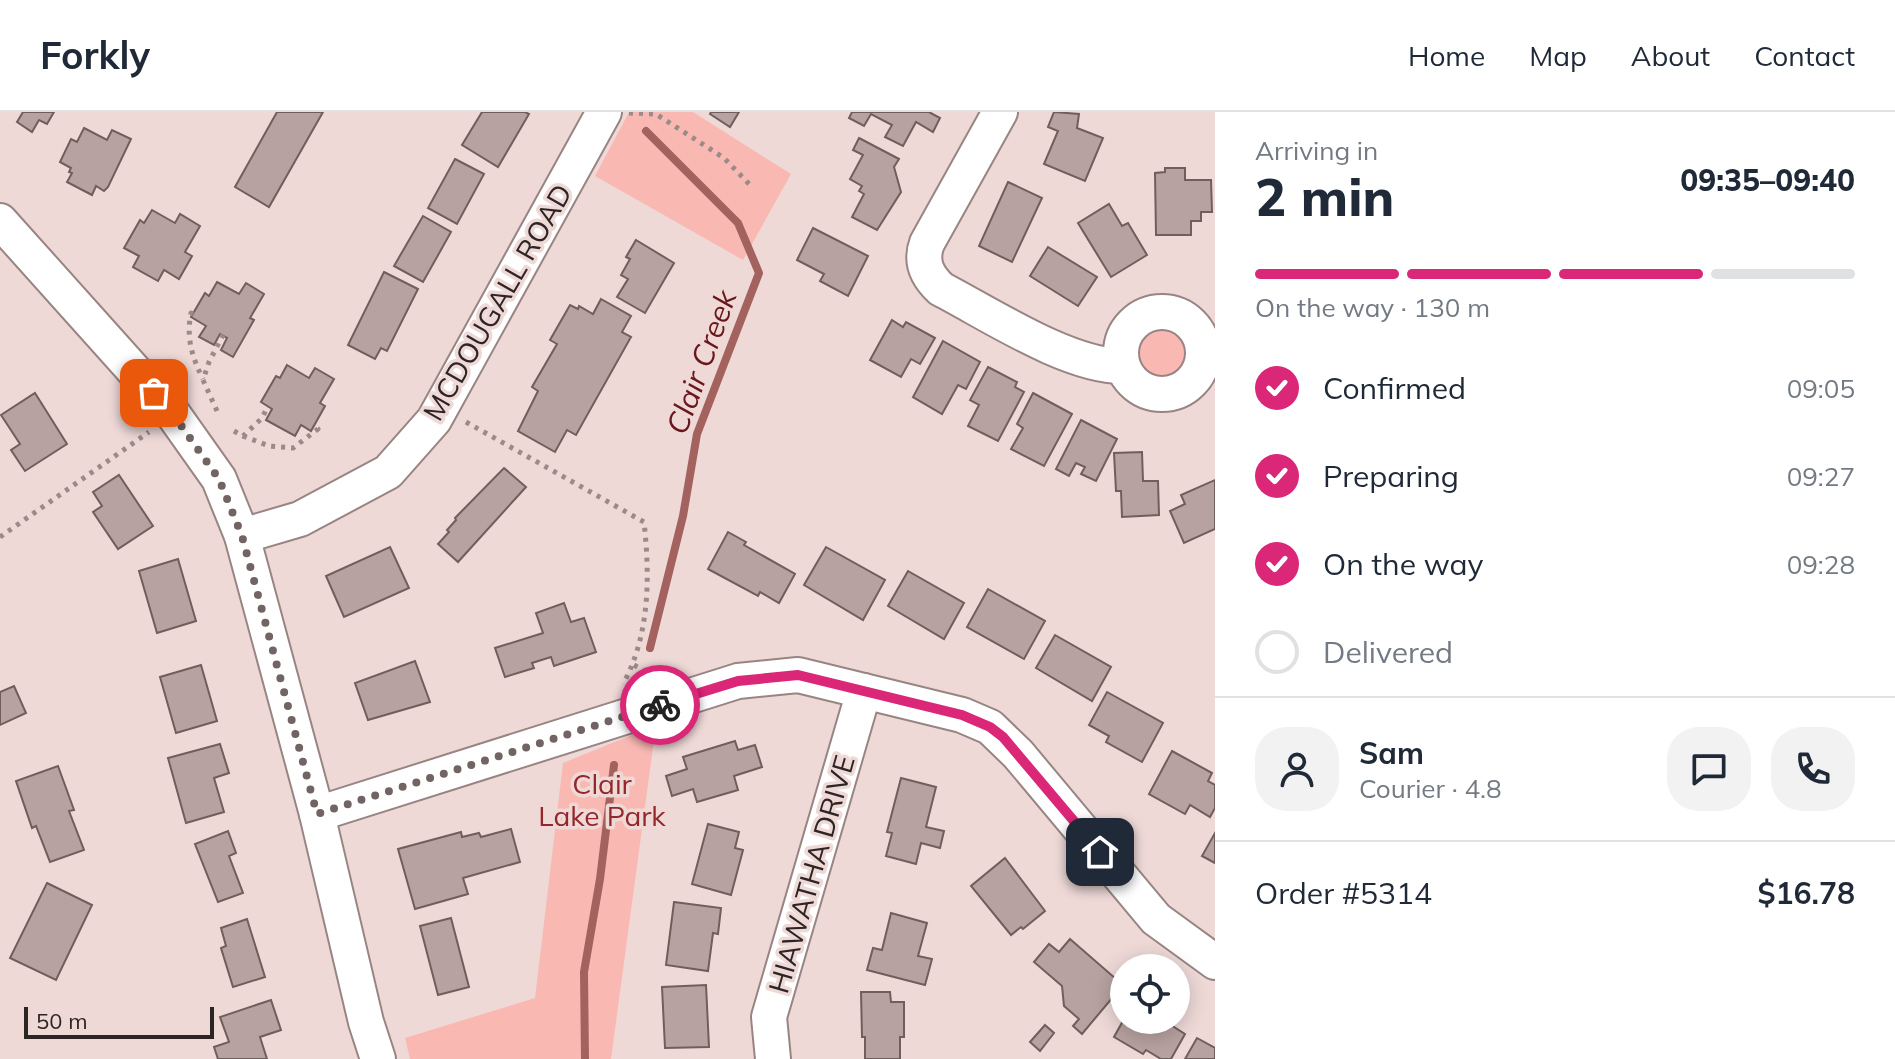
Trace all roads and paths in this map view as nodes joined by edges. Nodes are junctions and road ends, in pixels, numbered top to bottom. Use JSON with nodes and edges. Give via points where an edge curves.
{"nodes":[{"id":1,"x":604,"y":112,"type":"edge"},
{"id":2,"x":1000,"y":112,"type":"edge"},
{"id":3,"x":752,"y":187,"type":"dead end"},
{"id":4,"x":0,"y":221,"type":"edge"},
{"id":5,"x":193,"y":314,"type":"dead end"},
{"id":6,"x":223,"y":335,"type":"dead end"},
{"id":7,"x":1122,"y":366,"type":"dead end"},
{"id":8,"x":203,"y":380,"type":"junction"},
{"id":9,"x":268,"y":406,"type":"dead end"},
{"id":10,"x":441,"y":407,"type":"junction"},
{"id":11,"x":217,"y":411,"type":"dead end"},
{"id":12,"x":313,"y":426,"type":"dead end"},
{"id":13,"x":234,"y":431,"type":"dead end"},
{"id":14,"x":149,"y":432,"type":"dead end"},
{"id":15,"x":243,"y":436,"type":"junction"},
{"id":16,"x":242,"y":536,"type":"junction"},
{"id":17,"x":0,"y":537,"type":"edge"},
{"id":18,"x":634,"y":665,"type":"junction"},
{"id":19,"x":651,"y":675,"type":"dead end"},
{"id":20,"x":623,"y":684,"type":"dead end"},
{"id":21,"x":864,"y":691,"type":"junction"},
{"id":22,"x":317,"y":814,"type":"junction"},
{"id":23,"x":1215,"y":962,"type":"edge"},
{"id":24,"x":378,"y":1059,"type":"edge"},
{"id":25,"x":773,"y":1059,"type":"edge"}],
"edges":[{"from":1,"to":3,"type":"path","via":[[656,114],[724,158]]},
{"from":1,"to":10,"type":"street","name":"MCDOUGALL ROAD"},
{"from":2,"to":7,"type":"street","via":[[927,243],[929,276],[941,289],[1073,358]]},
{"from":4,"to":16,"type":"street","via":[[173,414],[219,479]]},
{"from":5,"to":8,"type":"path","via":[[188,330],[192,358]]},
{"from":6,"to":8,"type":"path"},
{"from":8,"to":11,"type":"path"},
{"from":9,"to":15,"type":"path"},
{"from":10,"to":16,"type":"street","name":"MCDOUGALL ROAD","via":[[388,472],[300,519]]},
{"from":10,"to":18,"type":"path","via":[[644,522],[649,562],[644,625]]},
{"from":12,"to":15,"type":"path","via":[[318,429],[293,448]]},
{"from":13,"to":15,"type":"path"},
{"from":14,"to":17,"type":"path"},
{"from":16,"to":22,"type":"street"},
{"from":18,"to":19,"type":"path"},
{"from":18,"to":20,"type":"path"},
{"from":21,"to":22,"type":"street","via":[[798,675],[738,681]]},
{"from":21,"to":23,"type":"street","via":[[962,715],[1003,737],[1156,919]]},
{"from":21,"to":25,"type":"street","name":"HIAWATHA DRIVE","via":[[769,1017]]},
{"from":22,"to":24,"type":"street"}]}
